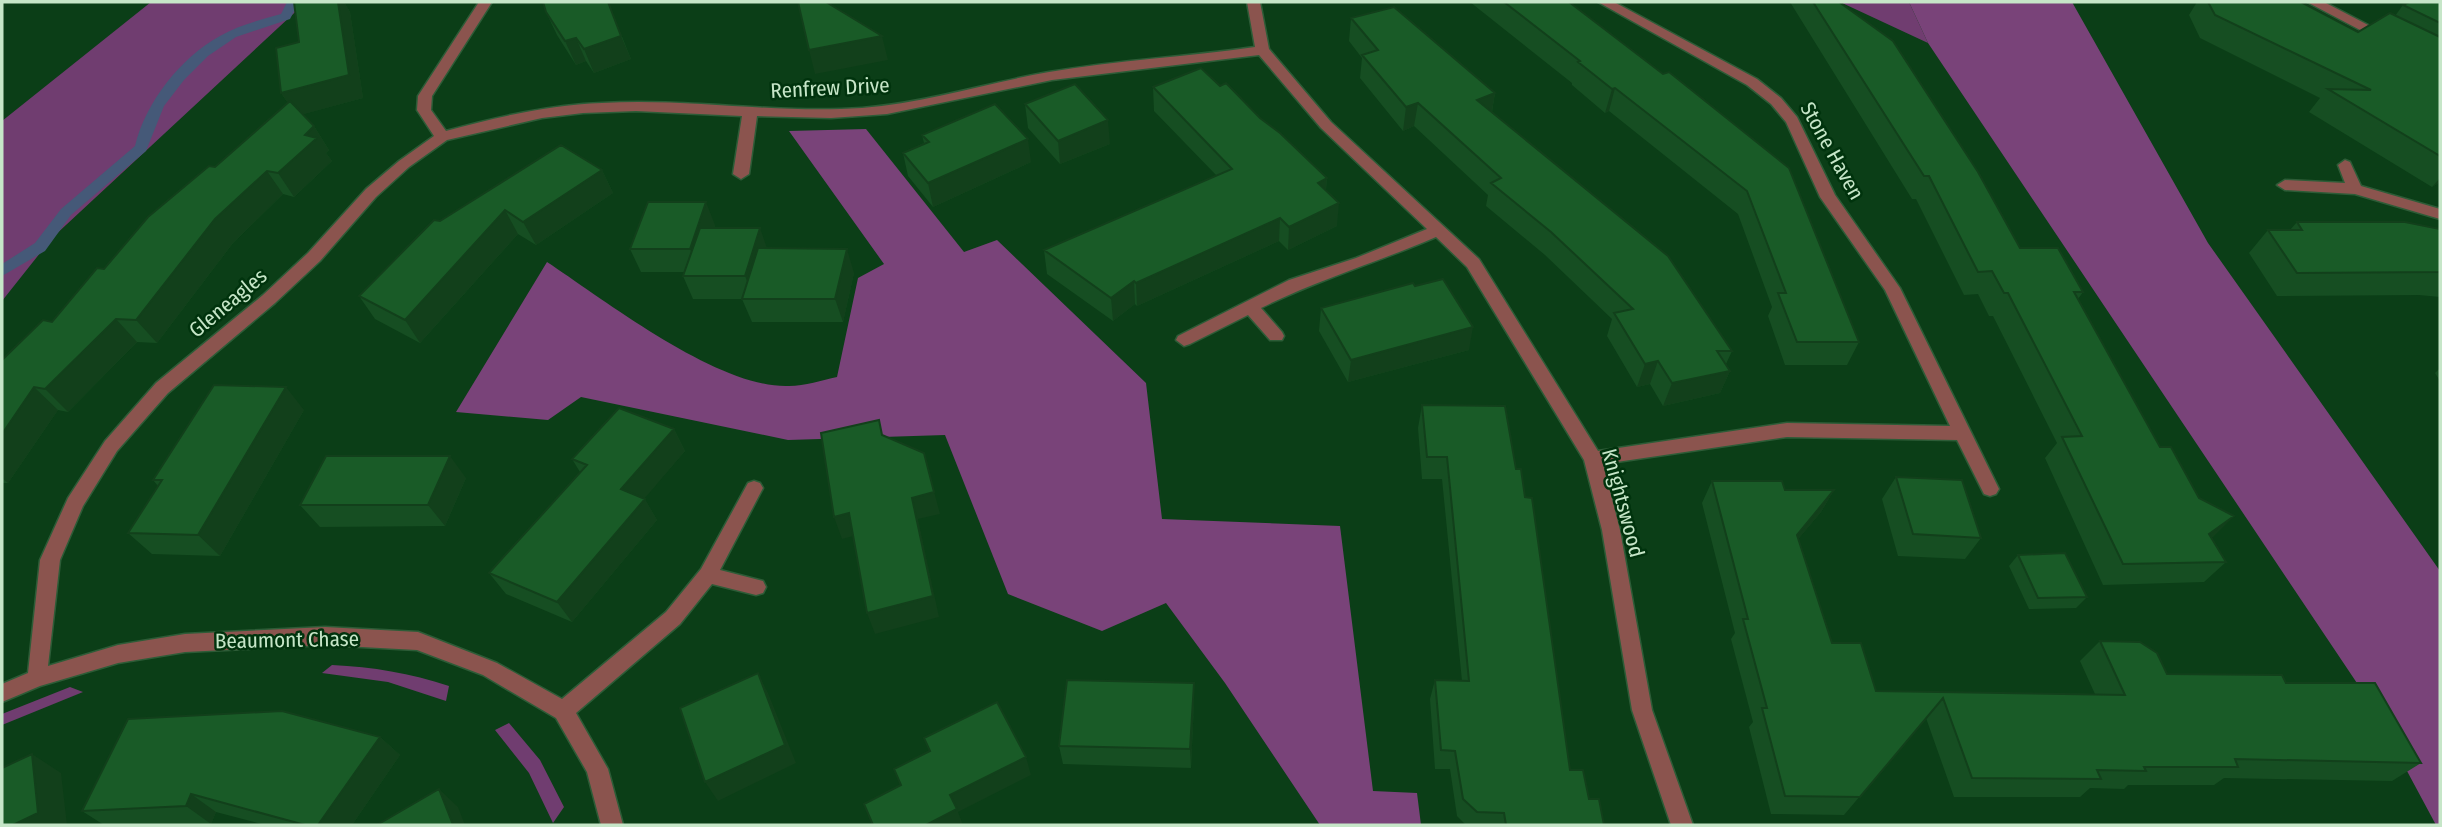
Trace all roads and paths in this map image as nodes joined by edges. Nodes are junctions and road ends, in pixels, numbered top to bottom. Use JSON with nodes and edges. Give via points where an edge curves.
{"nodes":[{"id":1,"x":485,"y":2,"type":"edge"},
{"id":2,"x":1254,"y":2,"type":"edge"},
{"id":3,"x":1605,"y":2,"type":"edge"},
{"id":4,"x":2314,"y":2,"type":"edge"},
{"id":5,"x":2403,"y":46,"type":"edge"},
{"id":6,"x":1262,"y":50,"type":"junction"},
{"id":7,"x":750,"y":112,"type":"junction"},
{"id":8,"x":442,"y":137,"type":"junction"},
{"id":9,"x":2345,"y":165,"type":"dead end"},
{"id":10,"x":741,"y":174,"type":"dead end"},
{"id":11,"x":2285,"y":186,"type":"dead end"},
{"id":12,"x":2354,"y":190,"type":"junction"},
{"id":13,"x":2440,"y":214,"type":"edge"},
{"id":14,"x":1439,"y":230,"type":"junction"},
{"id":15,"x":1249,"y":306,"type":"junction"},
{"id":16,"x":1276,"y":336,"type":"dead end"},
{"id":17,"x":1184,"y":340,"type":"dead end"},
{"id":18,"x":1964,"y":433,"type":"junction"},
{"id":19,"x":1593,"y":459,"type":"junction"},
{"id":20,"x":754,"y":488,"type":"dead end"},
{"id":21,"x":1990,"y":489,"type":"dead end"},
{"id":22,"x":708,"y":575,"type":"junction"},
{"id":23,"x":756,"y":587,"type":"dead end"},
{"id":24,"x":37,"y":678,"type":"junction"},
{"id":25,"x":2,"y":694,"type":"edge"},
{"id":26,"x":563,"y":711,"type":"junction"},
{"id":27,"x":612,"y":825,"type":"edge"},
{"id":28,"x":1682,"y":825,"type":"edge"}],
"edges":[{"from":1,"to":8,"type":"street","via":[[425,96],[424,110]]},
{"from":2,"to":6,"type":"street"},
{"from":3,"to":18,"type":"street","name":"Stone Haven","via":[[1752,82],[1792,120],[1828,197],[1892,288]]},
{"from":4,"to":5,"type":"street"},
{"from":6,"to":7,"type":"street","name":"Renfrew Drive","via":[[1074,73],[866,111]]},
{"from":6,"to":14,"type":"street","name":"Knightswood","via":[[1326,125]]},
{"from":7,"to":8,"type":"street","name":"Renfrew Drive","via":[[650,107],[563,110],[506,119]]},
{"from":7,"to":10,"type":"street"},
{"from":8,"to":24,"type":"street","name":"Gleneagles","via":[[371,193],[269,299],[162,388],[111,446],[75,503],[50,560]]},
{"from":9,"to":12,"type":"street"},
{"from":11,"to":12,"type":"street"},
{"from":12,"to":13,"type":"street"},
{"from":14,"to":15,"type":"street"},
{"from":14,"to":19,"type":"street","name":"Knightswood","via":[[1473,262]]},
{"from":15,"to":16,"type":"street"},
{"from":15,"to":17,"type":"street"},
{"from":18,"to":19,"type":"street","via":[[1787,430]]},
{"from":18,"to":21,"type":"street","name":"Stone Haven"},
{"from":19,"to":28,"type":"street","name":"Knightswood","via":[[1611,530],[1642,710]]},
{"from":20,"to":22,"type":"street"},
{"from":22,"to":23,"type":"street"},
{"from":22,"to":26,"type":"street","via":[[673,618]]},
{"from":24,"to":25,"type":"street","name":"Beaumont Chase"},
{"from":24,"to":26,"type":"street","name":"Beaumont Chase","via":[[118,654],[185,643],[325,636],[405,641],[491,669]]},
{"from":26,"to":27,"type":"street","name":"Beaumont Chase","via":[[597,769]]}]}
